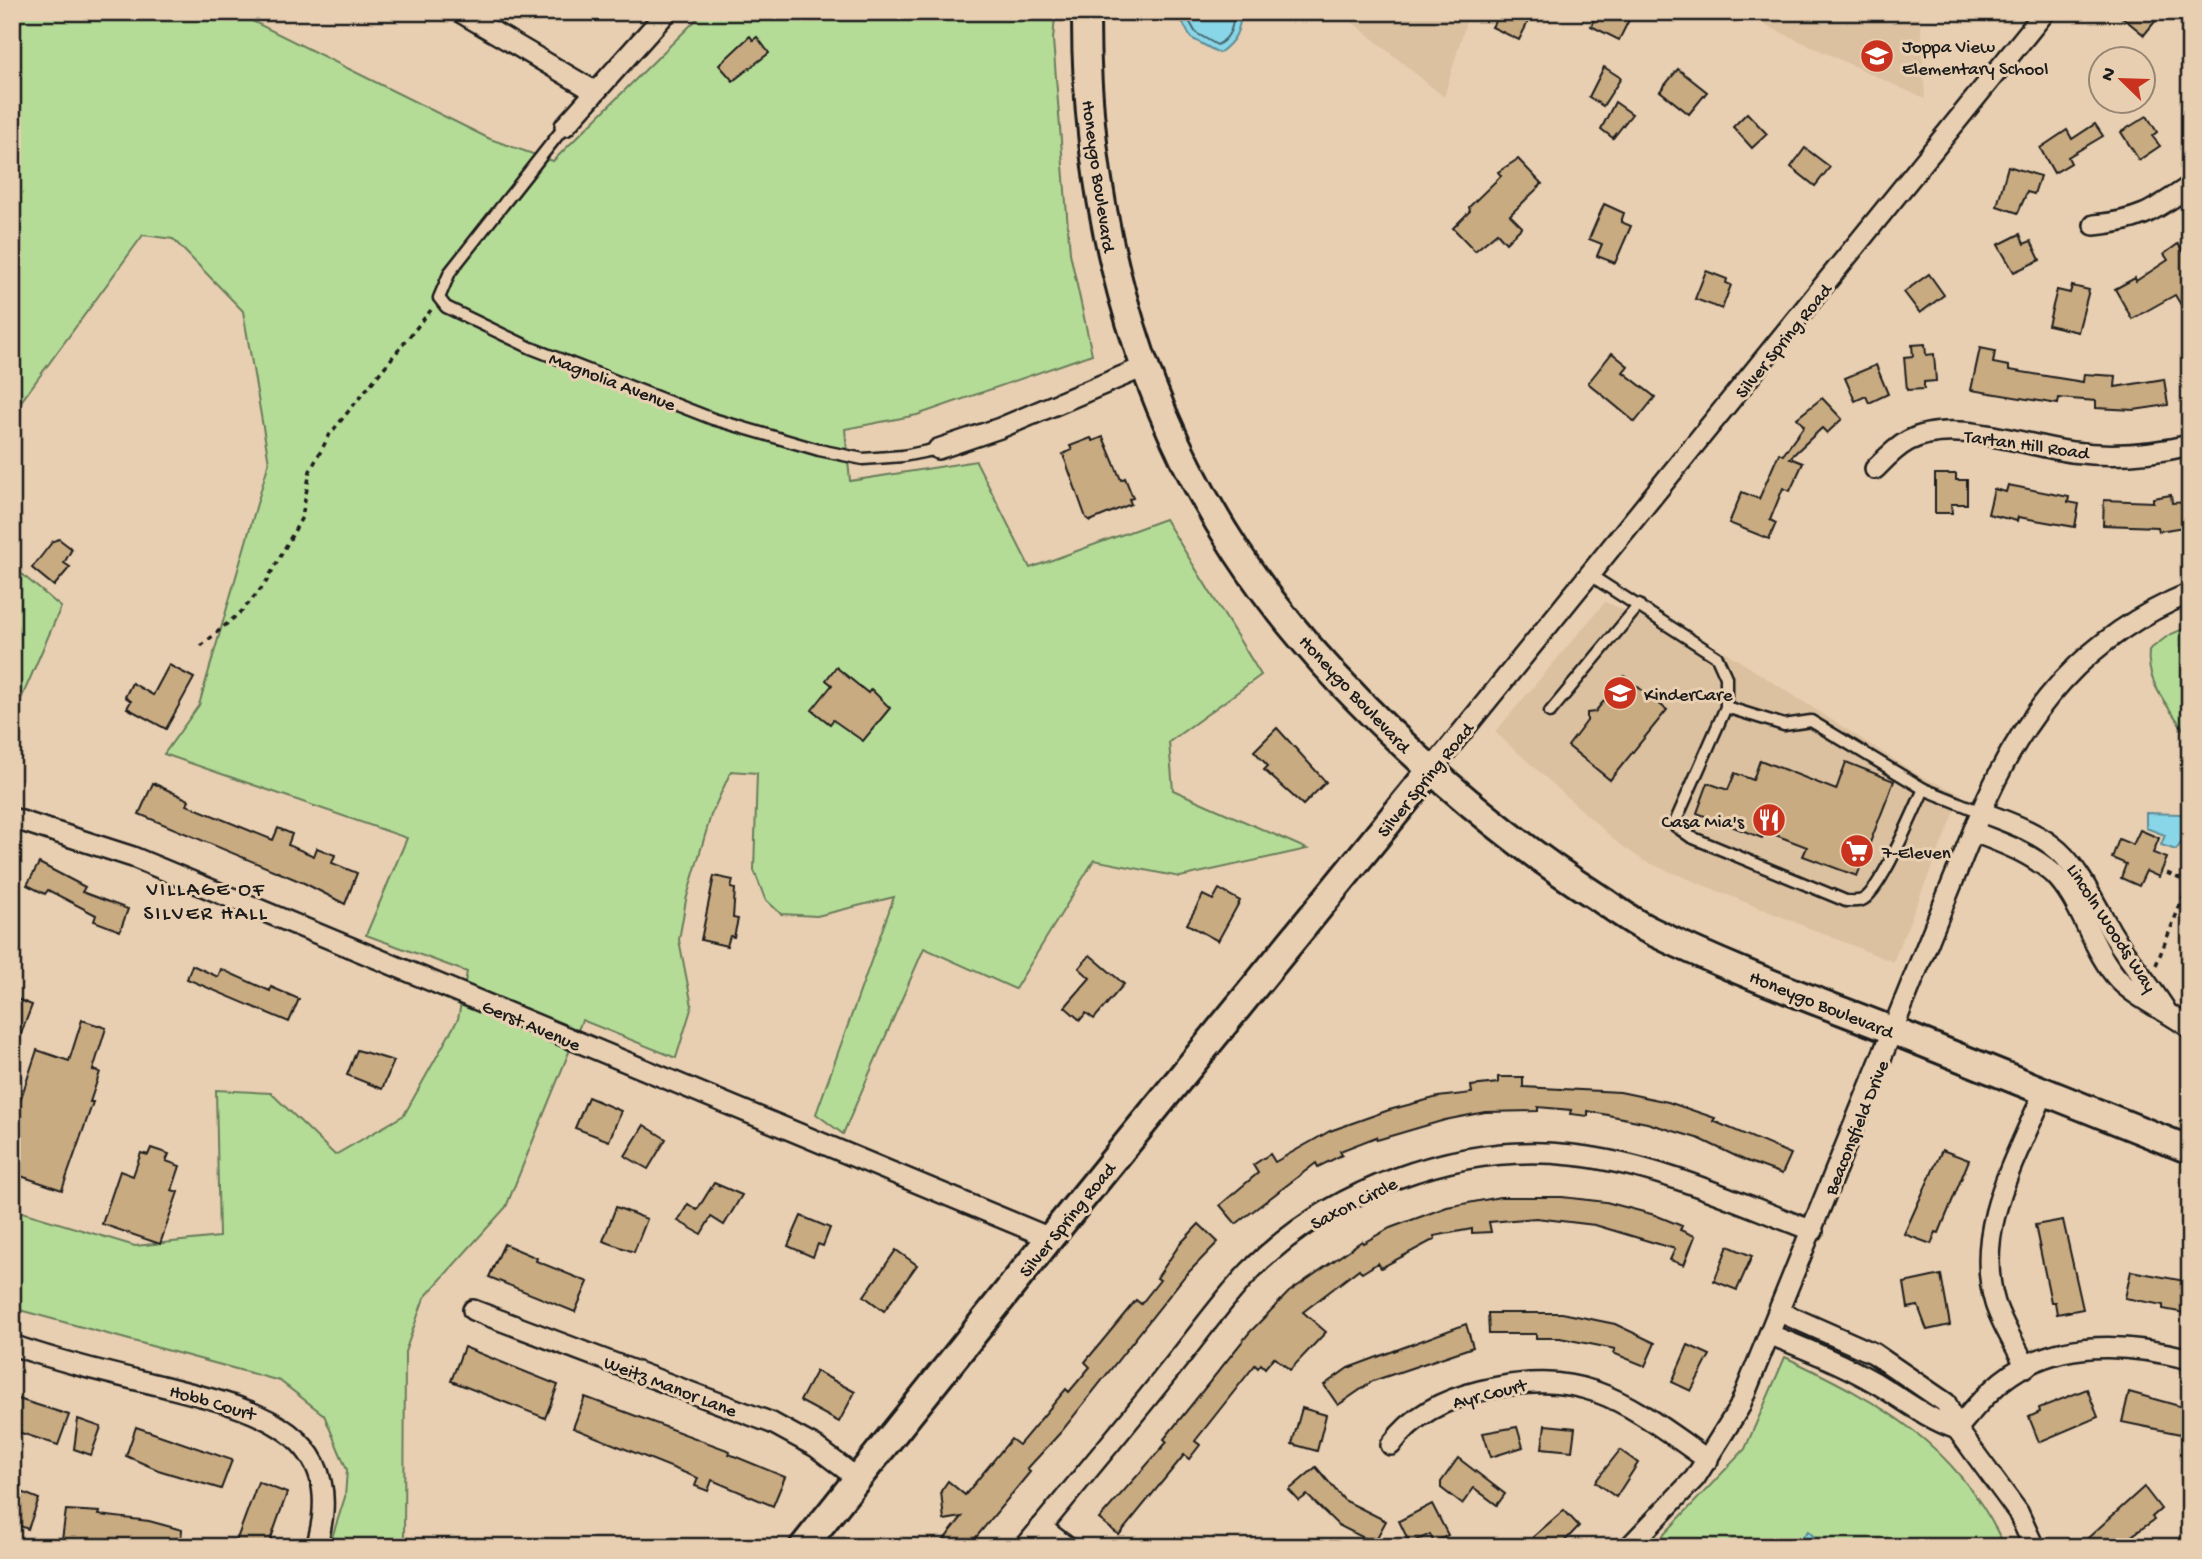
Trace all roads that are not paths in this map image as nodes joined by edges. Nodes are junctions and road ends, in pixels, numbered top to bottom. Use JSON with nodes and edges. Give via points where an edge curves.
{"nodes":[{"id":1,"x":460,"y":12,"type":"edge"},
{"id":2,"x":667,"y":12,"type":"edge"},
{"id":3,"x":1086,"y":12,"type":"edge"},
{"id":4,"x":2045,"y":12,"type":"edge"},
{"id":5,"x":594,"y":91,"type":"junction"},
{"id":6,"x":565,"y":126,"type":"joint"},
{"id":7,"x":2190,"y":186,"type":"edge"},
{"id":8,"x":2094,"y":225,"type":"dead end"},
{"id":9,"x":1144,"y":368,"type":"junction"},
{"id":10,"x":2190,"y":444,"type":"edge"},
{"id":11,"x":938,"y":449,"type":"joint"},
{"id":12,"x":1875,"y":469,"type":"dead end"},
{"id":13,"x":1590,"y":575,"type":"junction"},
{"id":14,"x":2190,"y":593,"type":"edge"},
{"id":15,"x":1639,"y":605,"type":"junction"},
{"id":16,"x":1726,"y":707,"type":"junction"},
{"id":17,"x":1550,"y":712,"type":"dead end"},
{"id":18,"x":1432,"y":770,"type":"junction"},
{"id":19,"x":1924,"y":789,"type":"junction"},
{"id":20,"x":1981,"y":813,"type":"junction"},
{"id":21,"x":12,"y":818,"type":"edge"},
{"id":22,"x":1973,"y":832,"type":"junction"},
{"id":23,"x":2165,"y":1009,"type":"junction"},
{"id":24,"x":2190,"y":1028,"type":"edge"},
{"id":25,"x":1894,"y":1031,"type":"junction"},
{"id":26,"x":2044,"y":1092,"type":"junction"},
{"id":27,"x":2190,"y":1150,"type":"edge"},
{"id":28,"x":1813,"y":1231,"type":"junction"},
{"id":29,"x":1049,"y":1238,"type":"junction"},
{"id":30,"x":473,"y":1310,"type":"dead end"},
{"id":31,"x":1780,"y":1312,"type":"junction"},
{"id":32,"x":1771,"y":1335,"type":"junction"},
{"id":33,"x":12,"y":1345,"type":"edge"},
{"id":34,"x":2190,"y":1359,"type":"edge"},
{"id":35,"x":2026,"y":1367,"type":"junction"},
{"id":36,"x":1957,"y":1429,"type":"junction"},
{"id":37,"x":1391,"y":1445,"type":"dead end"},
{"id":38,"x":1708,"y":1460,"type":"junction"},
{"id":39,"x":858,"y":1479,"type":"junction"},
{"id":40,"x":1041,"y":1527,"type":"junction"},
{"id":41,"x":316,"y":1547,"type":"edge"},
{"id":42,"x":803,"y":1547,"type":"edge"},
{"id":43,"x":1026,"y":1547,"type":"edge"},
{"id":44,"x":1067,"y":1547,"type":"edge"},
{"id":45,"x":1629,"y":1547,"type":"edge"},
{"id":46,"x":2034,"y":1547,"type":"edge"}],
"edges":[{"from":1,"to":5,"type":"street"},
{"from":2,"to":5,"type":"street"},
{"from":3,"to":9,"type":"main road","name":"Honeygo Boulevard","via":[[1086,74],[1096,173],[1110,252]]},
{"from":4,"to":13,"type":"street","name":"Silver Spring Road"},
{"from":5,"to":6,"type":"street"},
{"from":6,"to":11,"type":"lane","name":"Magnolia Avenue","via":[[450,272],[439,299],[446,307],[531,348],[713,419],[819,450],[863,459]]},
{"from":7,"to":8,"type":"street","via":[[2150,214]]},
{"from":9,"to":11,"type":"street","name":"Magnolia Avenue"},
{"from":9,"to":18,"type":"main road","name":"Honeygo Boulevard","via":[[1172,433],[1236,550],[1272,601],[1340,682]]},
{"from":10,"to":12,"type":"street","name":"Tartan Hill Road","via":[[2125,454],[2073,452],[1963,433],[1936,433],[1908,441]]},
{"from":13,"to":15,"type":"lane"},
{"from":13,"to":18,"type":"street","name":"Silver Spring Road"},
{"from":14,"to":20,"type":"street","name":"Beaconsfield Drive","via":[[2110,638],[2058,685],[2014,742]]},
{"from":15,"to":16,"type":"lane","via":[[1717,657],[1726,677]]},
{"from":15,"to":17,"type":"lane"},
{"from":16,"to":19,"type":"lane","via":[[1784,725],[1811,722]]},
{"from":16,"to":19,"type":"lane","via":[[1674,825],[1691,837],[1846,901],[1861,901],[1884,873]]},
{"from":18,"to":25,"type":"main road","name":"Honeygo Boulevard","via":[[1494,825],[1643,927]]},
{"from":18,"to":29,"type":"main road","name":"Silver Spring Road"},
{"from":19,"to":20,"type":"lane"},
{"from":20,"to":22,"type":"street","name":"Beaconsfield Drive"},
{"from":20,"to":23,"type":"street","name":"Lincoln Woods Way","via":[[2032,833],[2068,857],[2111,931]]},
{"from":21,"to":29,"type":"street","name":"Gerst Avenue","via":[[133,857]]},
{"from":22,"to":23,"type":"street","name":"Lincoln Woods Way","via":[[2018,849],[2056,876],[2118,978],[2139,998]]},
{"from":22,"to":25,"type":"street","name":"Beaconsfield Drive"},
{"from":23,"to":24,"type":"street","name":"Lincoln Woods Way"},
{"from":25,"to":26,"type":"main road","name":"Honeygo Boulevard"},
{"from":25,"to":28,"type":"street","name":"Beaconsfield Drive"},
{"from":26,"to":27,"type":"main road","name":"Honeygo Boulevard"},
{"from":26,"to":35,"type":"street","via":[[1994,1217],[1987,1260],[1996,1307]]},
{"from":28,"to":31,"type":"street","name":"Beaconsfield Drive"},
{"from":28,"to":40,"type":"street","name":"Saxon Circle","via":[[1649,1169],[1571,1154],[1464,1161],[1374,1187],[1310,1223],[1250,1271]]},
{"from":29,"to":39,"type":"main road","name":"Silver Spring Road"},
{"from":30,"to":39,"type":"street","name":"Weitz Manor Lane","via":[[772,1423],[816,1447]]},
{"from":31,"to":32,"type":"street","name":"Beaconsfield Drive"},
{"from":31,"to":36,"type":"street","via":[[1873,1353],[1946,1403]]},
{"from":32,"to":36,"type":"street","via":[[1826,1357],[1876,1383],[1930,1420]]},
{"from":32,"to":38,"type":"street","name":"Beaconsfield Drive","via":[[1739,1408]]},
{"from":33,"to":41,"type":"street","name":"Hobb Court","via":[[233,1405],[279,1425],[295,1436],[318,1473],[323,1511]]},
{"from":34,"to":35,"type":"street","via":[[2108,1345],[2049,1356]]},
{"from":35,"to":36,"type":"street","via":[[2003,1380]]},
{"from":36,"to":46,"type":"street","via":[[2018,1512]]},
{"from":37,"to":38,"type":"street","name":"Ayr Court","via":[[1418,1415],[1465,1394],[1514,1382],[1556,1381],[1619,1400]]},
{"from":38,"to":45,"type":"street","name":"Beaconsfield Drive"},
{"from":39,"to":42,"type":"main road","name":"Silver Spring Road"},
{"from":40,"to":43,"type":"street","name":"Saxon Circle"},
{"from":40,"to":44,"type":"street"}]}
